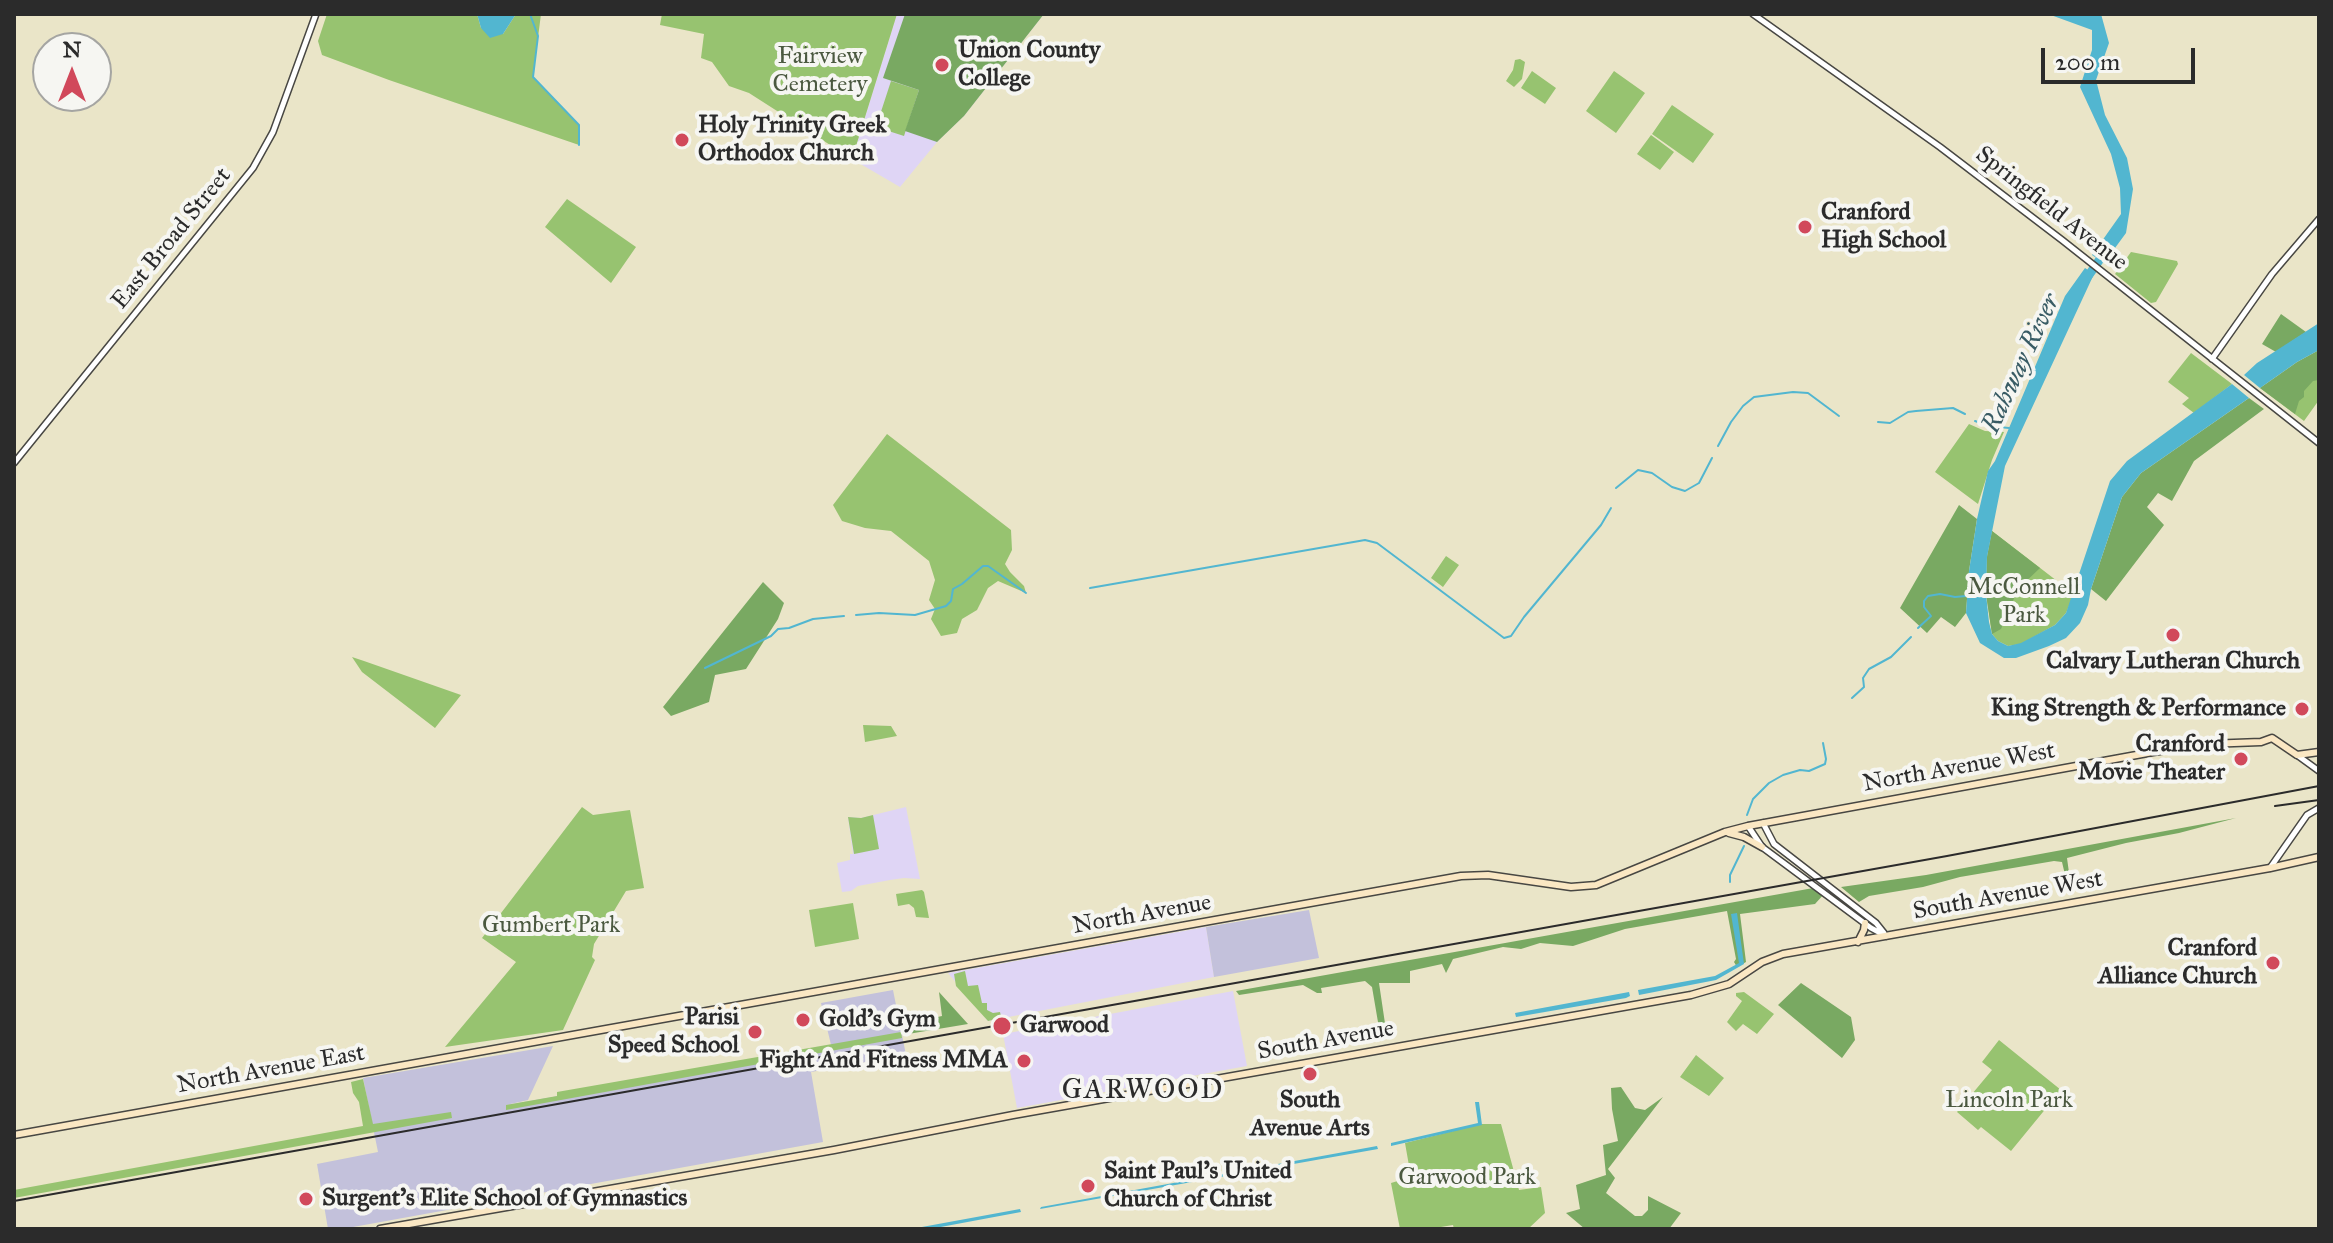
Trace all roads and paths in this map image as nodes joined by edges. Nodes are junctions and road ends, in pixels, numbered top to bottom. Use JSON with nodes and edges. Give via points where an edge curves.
{"nodes":[{"id":1,"x":316,"y":14,"type":"edge"},
{"id":2,"x":1753,"y":14,"type":"edge"},
{"id":3,"x":2319,"y":219,"type":"edge"},
{"id":4,"x":2212,"y":359,"type":"junction"},
{"id":5,"x":2319,"y":443,"type":"edge"},
{"id":6,"x":14,"y":463,"type":"edge"},
{"id":7,"x":2319,"y":752,"type":"edge"},
{"id":8,"x":2297,"y":755,"type":"junction"},
{"id":9,"x":2319,"y":771,"type":"edge"},
{"id":10,"x":2319,"y":808,"type":"edge"},
{"id":11,"x":1763,"y":822,"type":"junction"},
{"id":12,"x":1748,"y":826,"type":"junction"},
{"id":13,"x":1725,"y":832,"type":"junction"},
{"id":14,"x":1762,"y":847,"type":"junction"},
{"id":15,"x":2319,"y":857,"type":"edge"},
{"id":16,"x":2270,"y":868,"type":"junction"},
{"id":17,"x":1865,"y":923,"type":"junction"},
{"id":18,"x":1887,"y":936,"type":"junction"},
{"id":19,"x":1858,"y":942,"type":"junction"},
{"id":20,"x":1756,"y":966,"type":"joint"},
{"id":21,"x":534,"y":1041,"type":"joint"},
{"id":22,"x":14,"y":1135,"type":"edge"},
{"id":23,"x":380,"y":1229,"type":"edge"}],
"edges":[{"from":1,"to":6,"type":"street","name":"East Broad Street","via":[[259,159]]},
{"from":2,"to":4,"type":"street","name":"Springfield Avenue","via":[[1936,144]]},
{"from":3,"to":4,"type":"street"},
{"from":4,"to":5,"type":"street","name":"Springfield Avenue"},
{"from":7,"to":8,"type":"main road"},
{"from":8,"to":9,"type":"street"},
{"from":8,"to":11,"type":"main road","name":"North Avenue West","via":[[2272,738],[2207,744]]},
{"from":10,"to":16,"type":"street","via":[[2307,815]]},
{"from":11,"to":12,"type":"main road","name":"North Avenue West"},
{"from":11,"to":18,"type":"street","via":[[1774,844]]},
{"from":12,"to":13,"type":"main road","name":"North Avenue"},
{"from":12,"to":14,"type":"street"},
{"from":13,"to":14,"type":"main road"},
{"from":13,"to":21,"type":"main road","name":"North Avenue","via":[[1596,885],[1461,876]]},
{"from":14,"to":17,"type":"street"},
{"from":15,"to":16,"type":"main road","name":"South Avenue West"},
{"from":16,"to":18,"type":"main road","name":"South Avenue West"},
{"from":17,"to":18,"type":"street"},
{"from":17,"to":19,"type":"main road"},
{"from":18,"to":19,"type":"main road","name":"South Avenue West"},
{"from":19,"to":20,"type":"main road","name":"South Avenue West","via":[[1783,954]]},
{"from":20,"to":23,"type":"main road","name":"South Avenue","via":[[1729,984],[1691,995]]},
{"from":21,"to":22,"type":"main road","name":"North Avenue East"}]}
